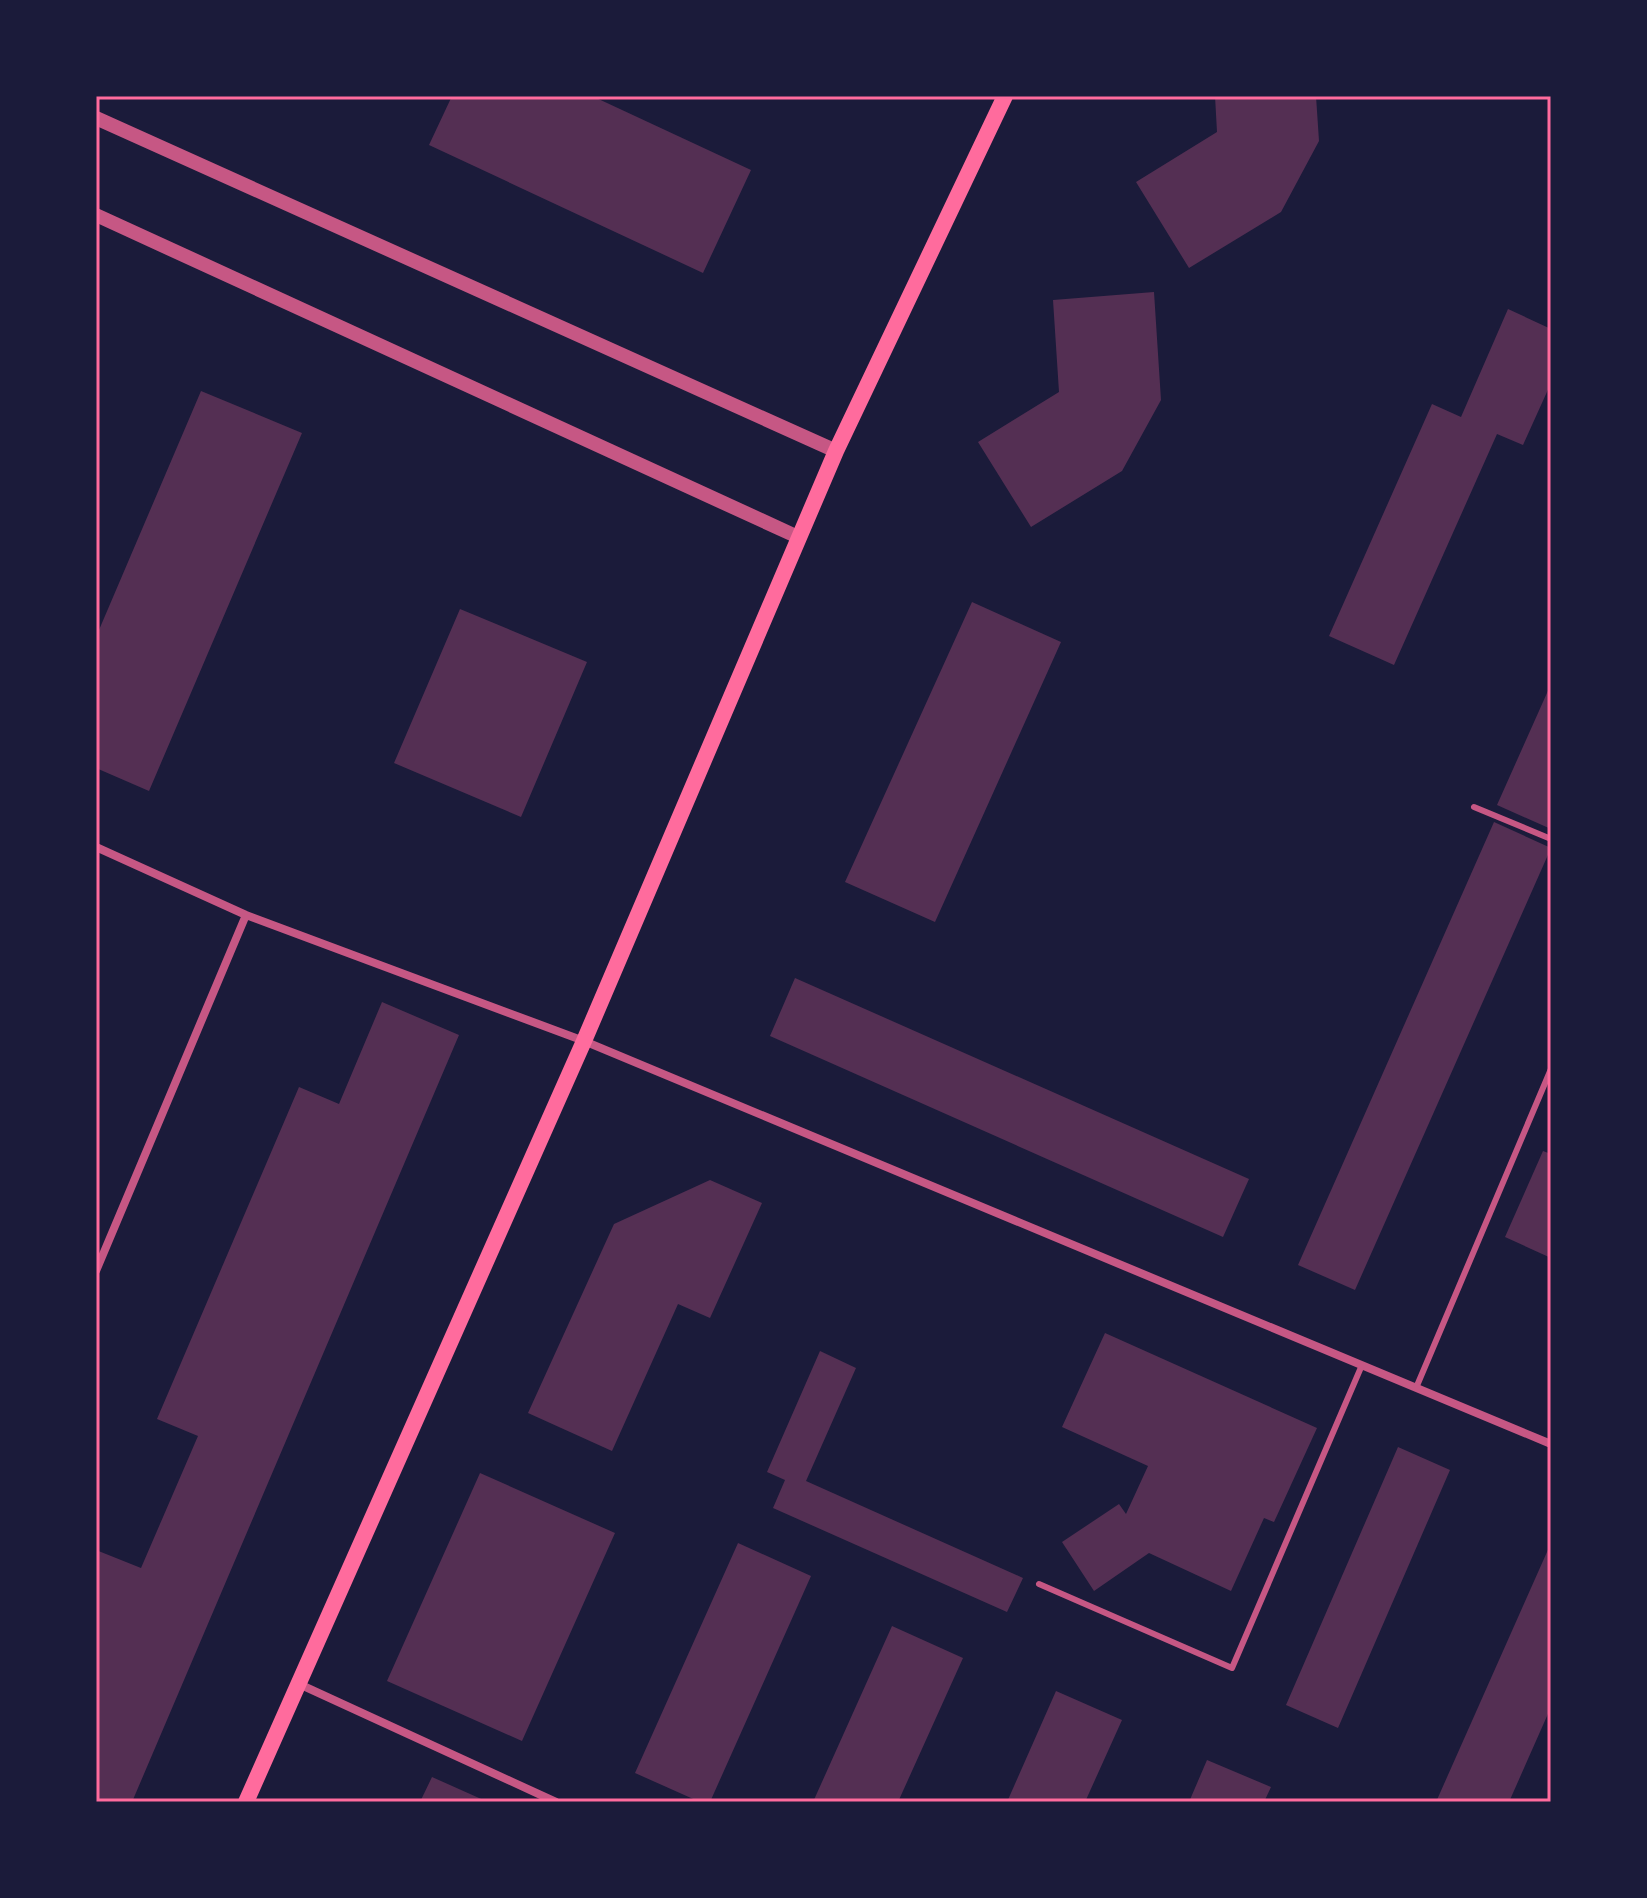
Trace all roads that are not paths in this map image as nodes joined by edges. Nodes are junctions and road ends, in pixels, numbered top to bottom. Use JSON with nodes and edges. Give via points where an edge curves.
{"nodes":[{"id":1,"x":1005,"y":96,"type":"edge"},
{"id":2,"x":96,"y":118,"type":"edge"},
{"id":3,"x":96,"y":215,"type":"edge"},
{"id":4,"x":836,"y":451,"type":"junction"},
{"id":5,"x":798,"y":537,"type":"junction"},
{"id":6,"x":1474,"y":807,"type":"dead end"},
{"id":7,"x":1551,"y":839,"type":"edge"},
{"id":8,"x":96,"y":847,"type":"edge"},
{"id":9,"x":246,"y":915,"type":"junction"},
{"id":10,"x":584,"y":1041,"type":"junction"},
{"id":11,"x":1551,"y":1069,"type":"edge"},
{"id":12,"x":96,"y":1271,"type":"edge"},
{"id":13,"x":1362,"y":1365,"type":"junction"},
{"id":14,"x":1416,"y":1388,"type":"junction"},
{"id":15,"x":1551,"y":1444,"type":"edge"},
{"id":16,"x":1039,"y":1584,"type":"dead end"},
{"id":17,"x":299,"y":1683,"type":"junction"},
{"id":18,"x":246,"y":1802,"type":"edge"},
{"id":19,"x":556,"y":1802,"type":"edge"}],
"edges":[{"from":1,"to":4,"type":"main road"},
{"from":2,"to":4,"type":"street"},
{"from":3,"to":5,"type":"street"},
{"from":4,"to":5,"type":"main road"},
{"from":5,"to":10,"type":"main road"},
{"from":6,"to":7,"type":"lane"},
{"from":8,"to":9,"type":"street"},
{"from":9,"to":10,"type":"street"},
{"from":9,"to":12,"type":"street"},
{"from":10,"to":13,"type":"street"},
{"from":10,"to":17,"type":"main road"},
{"from":11,"to":14,"type":"lane"},
{"from":13,"to":14,"type":"street"},
{"from":13,"to":16,"type":"lane","via":[[1232,1668]]},
{"from":14,"to":15,"type":"street"},
{"from":17,"to":18,"type":"main road"},
{"from":17,"to":19,"type":"street"}]}
